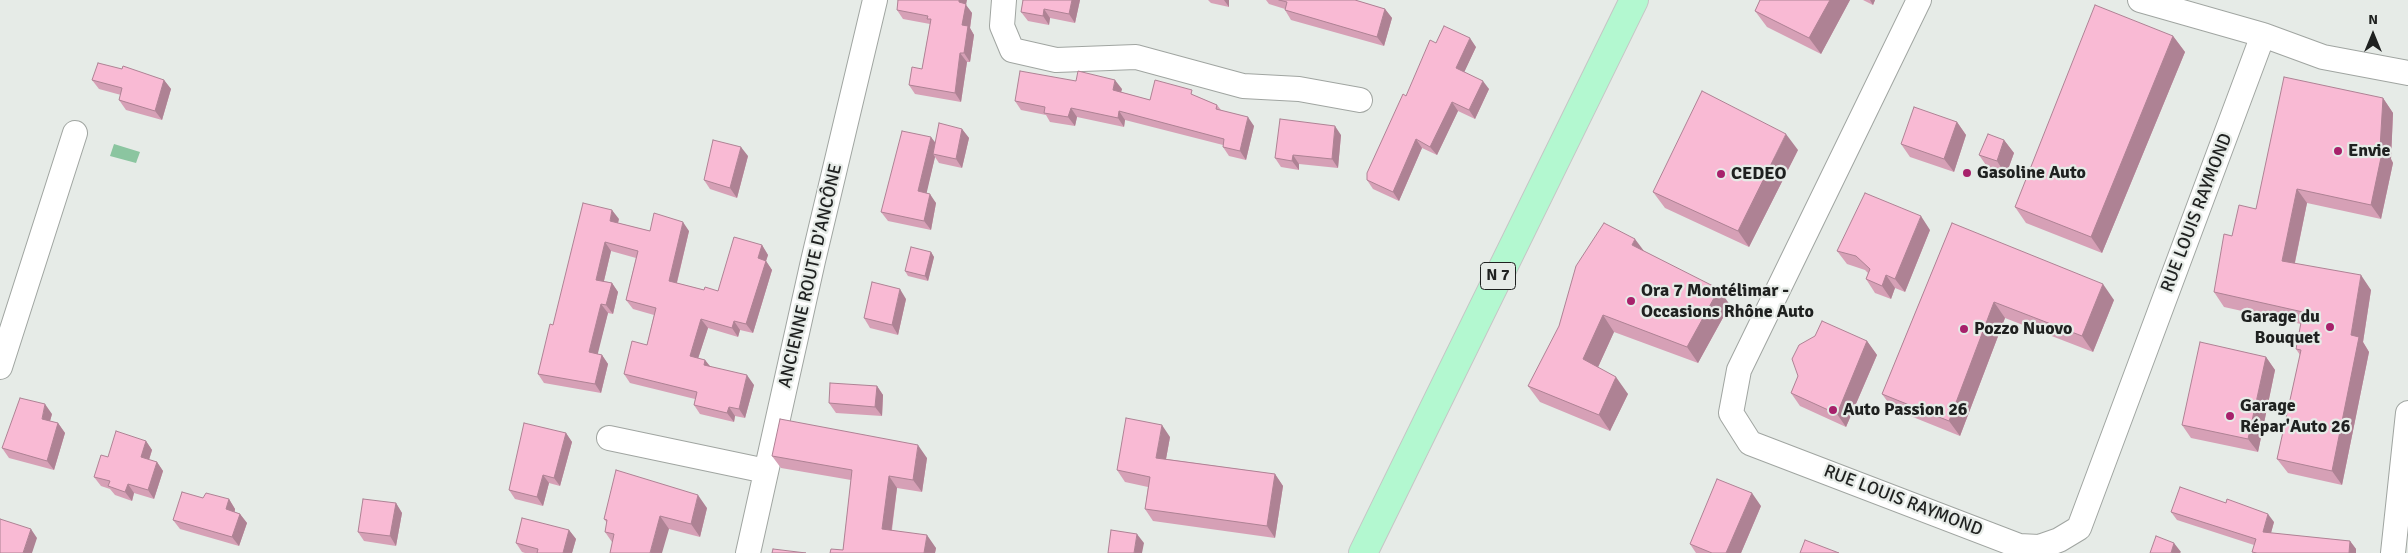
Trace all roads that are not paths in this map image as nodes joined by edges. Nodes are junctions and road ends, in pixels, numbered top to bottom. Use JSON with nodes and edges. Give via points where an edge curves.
{"nodes":[{"id":1,"x":875,"y":0,"type":"edge"},
{"id":2,"x":1004,"y":0,"type":"edge"},
{"id":3,"x":1634,"y":0,"type":"edge"},
{"id":4,"x":1919,"y":0,"type":"edge"},
{"id":5,"x":2140,"y":0,"type":"edge"},
{"id":6,"x":2264,"y":35,"type":"junction"},
{"id":7,"x":2408,"y":73,"type":"edge"},
{"id":8,"x":1360,"y":100,"type":"dead end"},
{"id":9,"x":75,"y":133,"type":"dead end"},
{"id":10,"x":0,"y":367,"type":"edge"},
{"id":11,"x":2408,"y":412,"type":"edge"},
{"id":12,"x":609,"y":438,"type":"dead end"},
{"id":13,"x":766,"y":471,"type":"junction"},
{"id":14,"x":748,"y":553,"type":"edge"},
{"id":15,"x":1363,"y":553,"type":"edge"},
{"id":16,"x":2393,"y":553,"type":"edge"}],
"edges":[{"from":1,"to":13,"type":"street","name":"ANCIENNE ROUTE D'ANCÔNE"},
{"from":2,"to":8,"type":"street","via":[[1002,26],[1012,50],[1056,60],[1136,57],[1243,86],[1299,89]]},
{"from":3,"to":15,"type":"main road","number":"N 7"},
{"from":4,"to":6,"type":"street","name":"RUE LOUIS RAYMOND","via":[[1739,370],[1731,413],[1750,444],[2019,546],[2040,547],[2079,528]]},
{"from":5,"to":6,"type":"street"},
{"from":6,"to":7,"type":"street","via":[[2323,57]]},
{"from":9,"to":10,"type":"street"},
{"from":11,"to":16,"type":"street"},
{"from":12,"to":13,"type":"street"},
{"from":13,"to":14,"type":"street","name":"ANCIENNE ROUTE D'ANCÔNE"}]}
